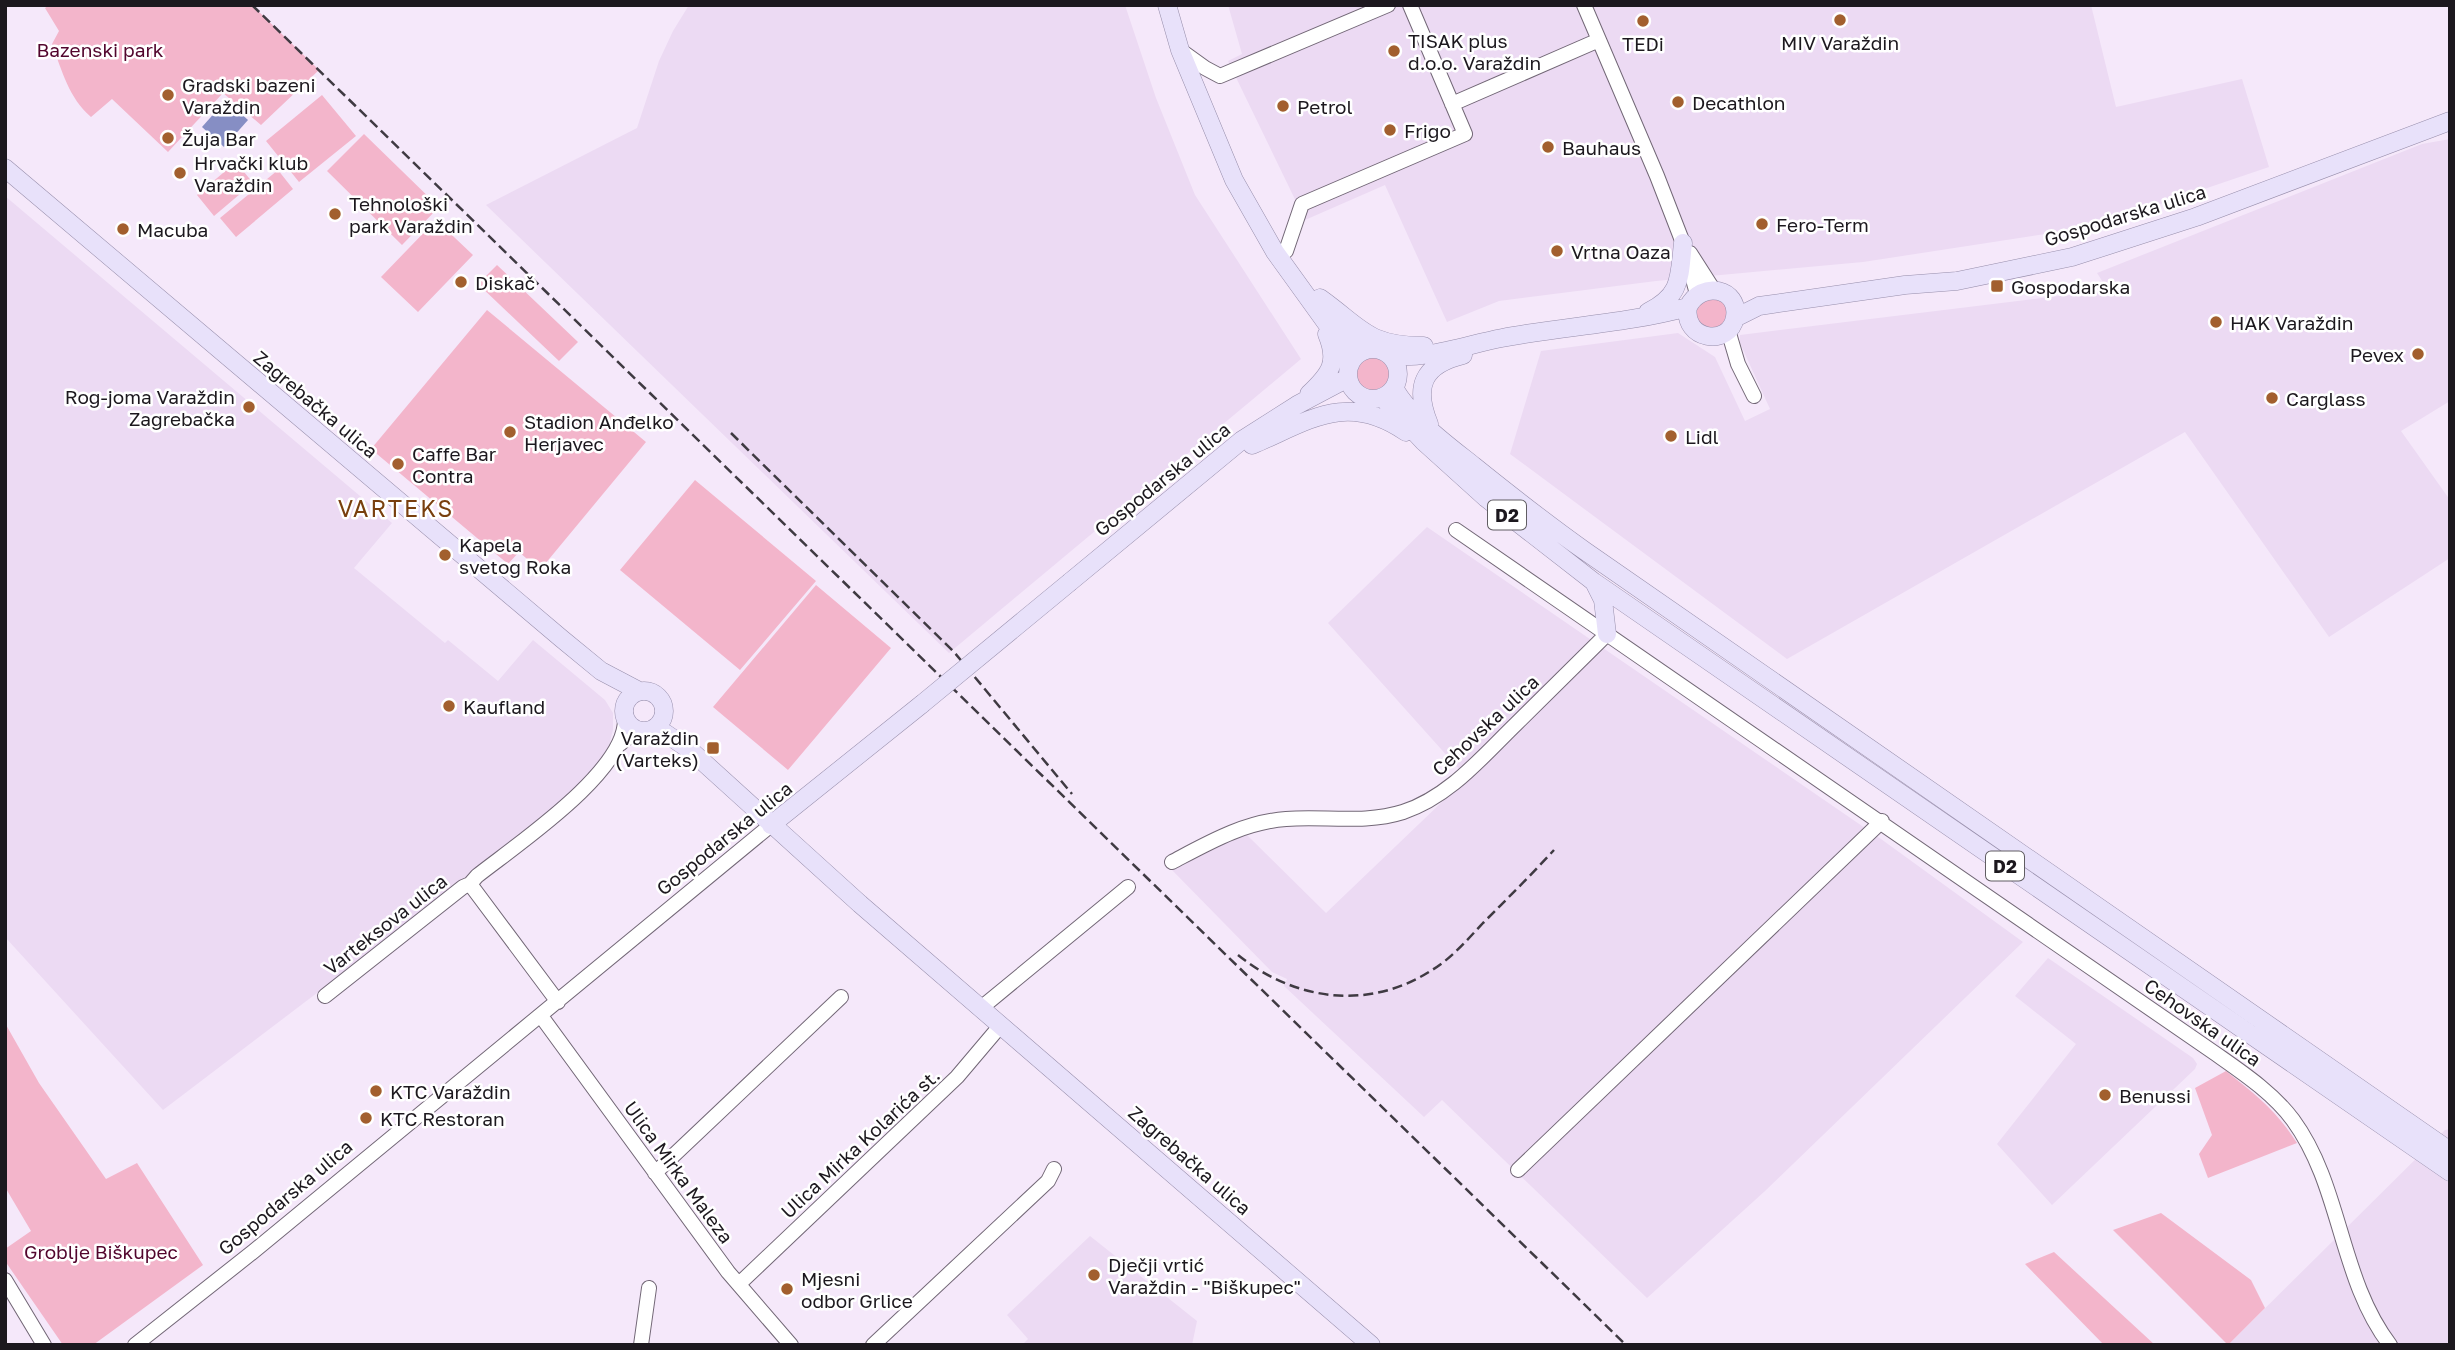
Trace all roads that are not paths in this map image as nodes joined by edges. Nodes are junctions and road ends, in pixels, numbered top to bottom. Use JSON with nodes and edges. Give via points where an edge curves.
{"nodes":[{"id":1,"x":1167,"y":5,"type":"edge"},
{"id":2,"x":1388,"y":5,"type":"edge"},
{"id":3,"x":1410,"y":5,"type":"edge"},
{"id":4,"x":1584,"y":5,"type":"edge"},
{"id":5,"x":1599,"y":40,"type":"junction"},
{"id":6,"x":1180,"y":50,"type":"junction"},
{"id":7,"x":1452,"y":104,"type":"junction"},
{"id":8,"x":2450,"y":121,"type":"edge"},
{"id":9,"x":1226,"y":160,"type":"junction"},
{"id":10,"x":5,"y":168,"type":"edge"},
{"id":11,"x":1683,"y":243,"type":"junction"},
{"id":12,"x":1286,"y":251,"type":"junction"},
{"id":13,"x":1697,"y":303,"type":"junction"},
{"id":14,"x":1319,"y":307,"type":"junction"},
{"id":15,"x":1628,"y":321,"type":"junction"},
{"id":16,"x":1728,"y":322,"type":"junction"},
{"id":17,"x":1501,"y":338,"type":"junction"},
{"id":18,"x":1471,"y":345,"type":"junction"},
{"id":19,"x":1363,"y":351,"type":"junction"},
{"id":20,"x":1390,"y":355,"type":"junction"},
{"id":21,"x":1349,"y":372,"type":"junction"},
{"id":22,"x":1391,"y":387,"type":"junction"},
{"id":23,"x":1362,"y":396,"type":"junction"},
{"id":24,"x":1754,"y":396,"type":"dead end"},
{"id":25,"x":1297,"y":405,"type":"junction"},
{"id":26,"x":1428,"y":437,"type":"junction"},
{"id":27,"x":1252,"y":444,"type":"junction"},
{"id":28,"x":1222,"y":457,"type":"junction"},
{"id":29,"x":1456,"y":530,"type":"dead end"},
{"id":30,"x":1594,"y":582,"type":"junction"},
{"id":31,"x":1608,"y":634,"type":"junction"},
{"id":32,"x":601,"y":671,"type":"junction"},
{"id":33,"x":639,"y":691,"type":"junction"},
{"id":34,"x":664,"y":710,"type":"junction"},
{"id":35,"x":624,"y":712,"type":"junction"},
{"id":36,"x":648,"y":730,"type":"junction"},
{"id":37,"x":616,"y":746,"type":"junction"},
{"id":38,"x":690,"y":750,"type":"junction"},
{"id":39,"x":1882,"y":821,"type":"junction"},
{"id":40,"x":771,"y":825,"type":"junction"},
{"id":41,"x":1172,"y":862,"type":"dead end"},
{"id":42,"x":470,"y":884,"type":"junction"},
{"id":43,"x":1128,"y":887,"type":"dead end"},
{"id":44,"x":325,"y":996,"type":"dead end"},
{"id":45,"x":841,"y":997,"type":"dead end"},
{"id":46,"x":558,"y":1002,"type":"junction"},
{"id":47,"x":981,"y":1008,"type":"junction"},
{"id":48,"x":541,"y":1016,"type":"junction"},
{"id":49,"x":1001,"y":1025,"type":"junction"},
{"id":50,"x":2450,"y":1151,"type":"edge"},
{"id":51,"x":1054,"y":1168,"type":"dead end"},
{"id":52,"x":1518,"y":1170,"type":"dead end"},
{"id":53,"x":2450,"y":1172,"type":"edge"},
{"id":54,"x":655,"y":1173,"type":"junction"},
{"id":55,"x":5,"y":1280,"type":"edge"},
{"id":56,"x":739,"y":1284,"type":"junction"},
{"id":57,"x":649,"y":1287,"type":"dead end"},
{"id":58,"x":43,"y":1344,"type":"edge"},
{"id":59,"x":135,"y":1345,"type":"edge"},
{"id":60,"x":640,"y":1345,"type":"edge"},
{"id":61,"x":791,"y":1345,"type":"edge"},
{"id":62,"x":873,"y":1345,"type":"edge"},
{"id":63,"x":1371,"y":1345,"type":"edge"},
{"id":64,"x":2390,"y":1345,"type":"edge"}],
"edges":[{"from":1,"to":6,"type":"main road"},
{"from":2,"to":6,"type":"street","via":[[1220,76]]},
{"from":3,"to":7,"type":"street"},
{"from":4,"to":5,"type":"street"},
{"from":5,"to":7,"type":"street"},
{"from":5,"to":11,"type":"street"},
{"from":6,"to":9,"type":"main road"},
{"from":7,"to":12,"type":"street","via":[[1465,134],[1302,204]]},
{"from":8,"to":16,"type":"main road","name":"Gospodarska ulica","via":[[2196,217],[2081,254],[1956,281],[1759,306]]},
{"from":9,"to":12,"type":"main road"},
{"from":9,"to":14,"type":"main road","via":[[1259,227]]},
{"from":10,"to":32,"type":"main road","name":"Zagrebačka ulica"},
{"from":11,"to":13,"type":"street"},
{"from":11,"to":15,"type":"main road","via":[[1676,290],[1665,303]]},
{"from":12,"to":14,"type":"main road"},
{"from":13,"to":15,"type":"main road"},
{"from":13,"to":16,"type":"main road","name":"Gospodarska ulica","via":[[1721,291]]},
{"from":13,"to":16,"type":"main road","name":"Gospodarska ulica","via":[[1700,334]]},
{"from":14,"to":17,"type":"main road","via":[[1383,342],[1429,346]]},
{"from":14,"to":19,"type":"main road"},
{"from":14,"to":21,"type":"main road","via":[[1342,345]]},
{"from":14,"to":25,"type":"main road","via":[[1334,353],[1332,364],[1326,377]]},
{"from":15,"to":17,"type":"main road"},
{"from":16,"to":24,"type":"street","name":"Gospodarska ulica","via":[[1738,364]]},
{"from":17,"to":18,"type":"main road"},
{"from":17,"to":26,"type":"main road","via":[[1478,352],[1441,363],[1425,377],[1421,401]]},
{"from":18,"to":20,"type":"main road","via":[[1413,357]]},
{"from":18,"to":22,"type":"main road","via":[[1416,365]]},
{"from":19,"to":20,"type":"main road","via":[[1377,349]]},
{"from":19,"to":21,"type":"main road"},
{"from":20,"to":22,"type":"main road","number":"D2","via":[[1398,369]]},
{"from":21,"to":23,"type":"main road","via":[[1351,385]]},
{"from":21,"to":25,"type":"main road","name":"Gospodarska ulica"},
{"from":22,"to":23,"type":"main road","via":[[1376,399]]},
{"from":22,"to":26,"type":"main road","number":"D2"},
{"from":23,"to":27,"type":"main road","name":"Gospodarska ulica","via":[[1323,402]]},
{"from":25,"to":28,"type":"main road","name":"Gospodarska ulica"},
{"from":26,"to":27,"type":"main road","via":[[1361,412],[1337,411],[1311,417]]},
{"from":26,"to":30,"type":"main road","number":"D2","via":[[1486,498]]},
{"from":26,"to":50,"type":"main road","number":"D2","via":[[1660,605]]},
{"from":27,"to":28,"type":"main road"},
{"from":28,"to":40,"type":"main road","name":"Gospodarska ulica","bridge":true},
{"from":29,"to":31,"type":"street","name":"Cehovska ulica"},
{"from":30,"to":31,"type":"main road","via":[[1603,600]]},
{"from":30,"to":53,"type":"main road","number":"D2"},
{"from":31,"to":39,"type":"street","name":"Cehovska ulica"},
{"from":31,"to":41,"type":"street","name":"Cehovska ulica","via":[[1458,781],[1423,803],[1404,812],[1362,819],[1286,819],[1243,827]]},
{"from":32,"to":33,"type":"main road","name":"Zagrebačka ulica"},
{"from":32,"to":35,"type":"main road","name":"Zagrebačka ulica","via":[[619,693]]},
{"from":33,"to":34,"type":"main road","name":"Zagrebačka ulica","via":[[656,694]]},
{"from":33,"to":35,"type":"main road","via":[[629,696]]},
{"from":34,"to":36,"type":"main road","via":[[661,721]]},
{"from":34,"to":38,"type":"main road","name":"Zagrebačka ulica"},
{"from":35,"to":36,"type":"main road","name":"Zagrebačka ulica","via":[[632,727]]},
{"from":35,"to":37,"type":"street","name":"Varteksova ulica","via":[[623,733]]},
{"from":36,"to":37,"type":"street","name":"Varteksova ulica"},
{"from":36,"to":38,"type":"main road","name":"Zagrebačka ulica","via":[[665,733]]},
{"from":37,"to":42,"type":"street","name":"Varteksova ulica","via":[[579,795]]},
{"from":38,"to":40,"type":"main road","name":"Zagrebačka ulica"},
{"from":39,"to":52,"type":"street"},
{"from":39,"to":64,"type":"street","name":"Cehovska ulica","via":[[2238,1069],[2281,1107],[2313,1153],[2354,1276]]},
{"from":40,"to":46,"type":"street","name":"Gospodarska ulica"},
{"from":40,"to":47,"type":"main road","name":"Zagrebačka ulica"},
{"from":42,"to":44,"type":"street","name":"Varteksova ulica"},
{"from":42,"to":46,"type":"street","name":"Varteksova ulica"},
{"from":43,"to":47,"type":"street"},
{"from":45,"to":54,"type":"street"},
{"from":46,"to":48,"type":"street","name":"Gospodarska ulica"},
{"from":47,"to":49,"type":"main road","name":"Zagrebačka ulica"},
{"from":48,"to":54,"type":"street","name":"Ulica Mirka Maleza"},
{"from":48,"to":59,"type":"street","name":"Gospodarska ulica"},
{"from":49,"to":56,"type":"street","name":"Ulica Mirka Kolarića st.","via":[[957,1077]]},
{"from":49,"to":63,"type":"main road","name":"Zagrebačka ulica"},
{"from":51,"to":62,"type":"street","via":[[1048,1181]]},
{"from":54,"to":56,"type":"street","name":"Ulica Mirka Maleza"},
{"from":55,"to":58,"type":"street"},
{"from":56,"to":61,"type":"street","name":"Ulica Mirka Maleza"},
{"from":57,"to":60,"type":"street"}]}
